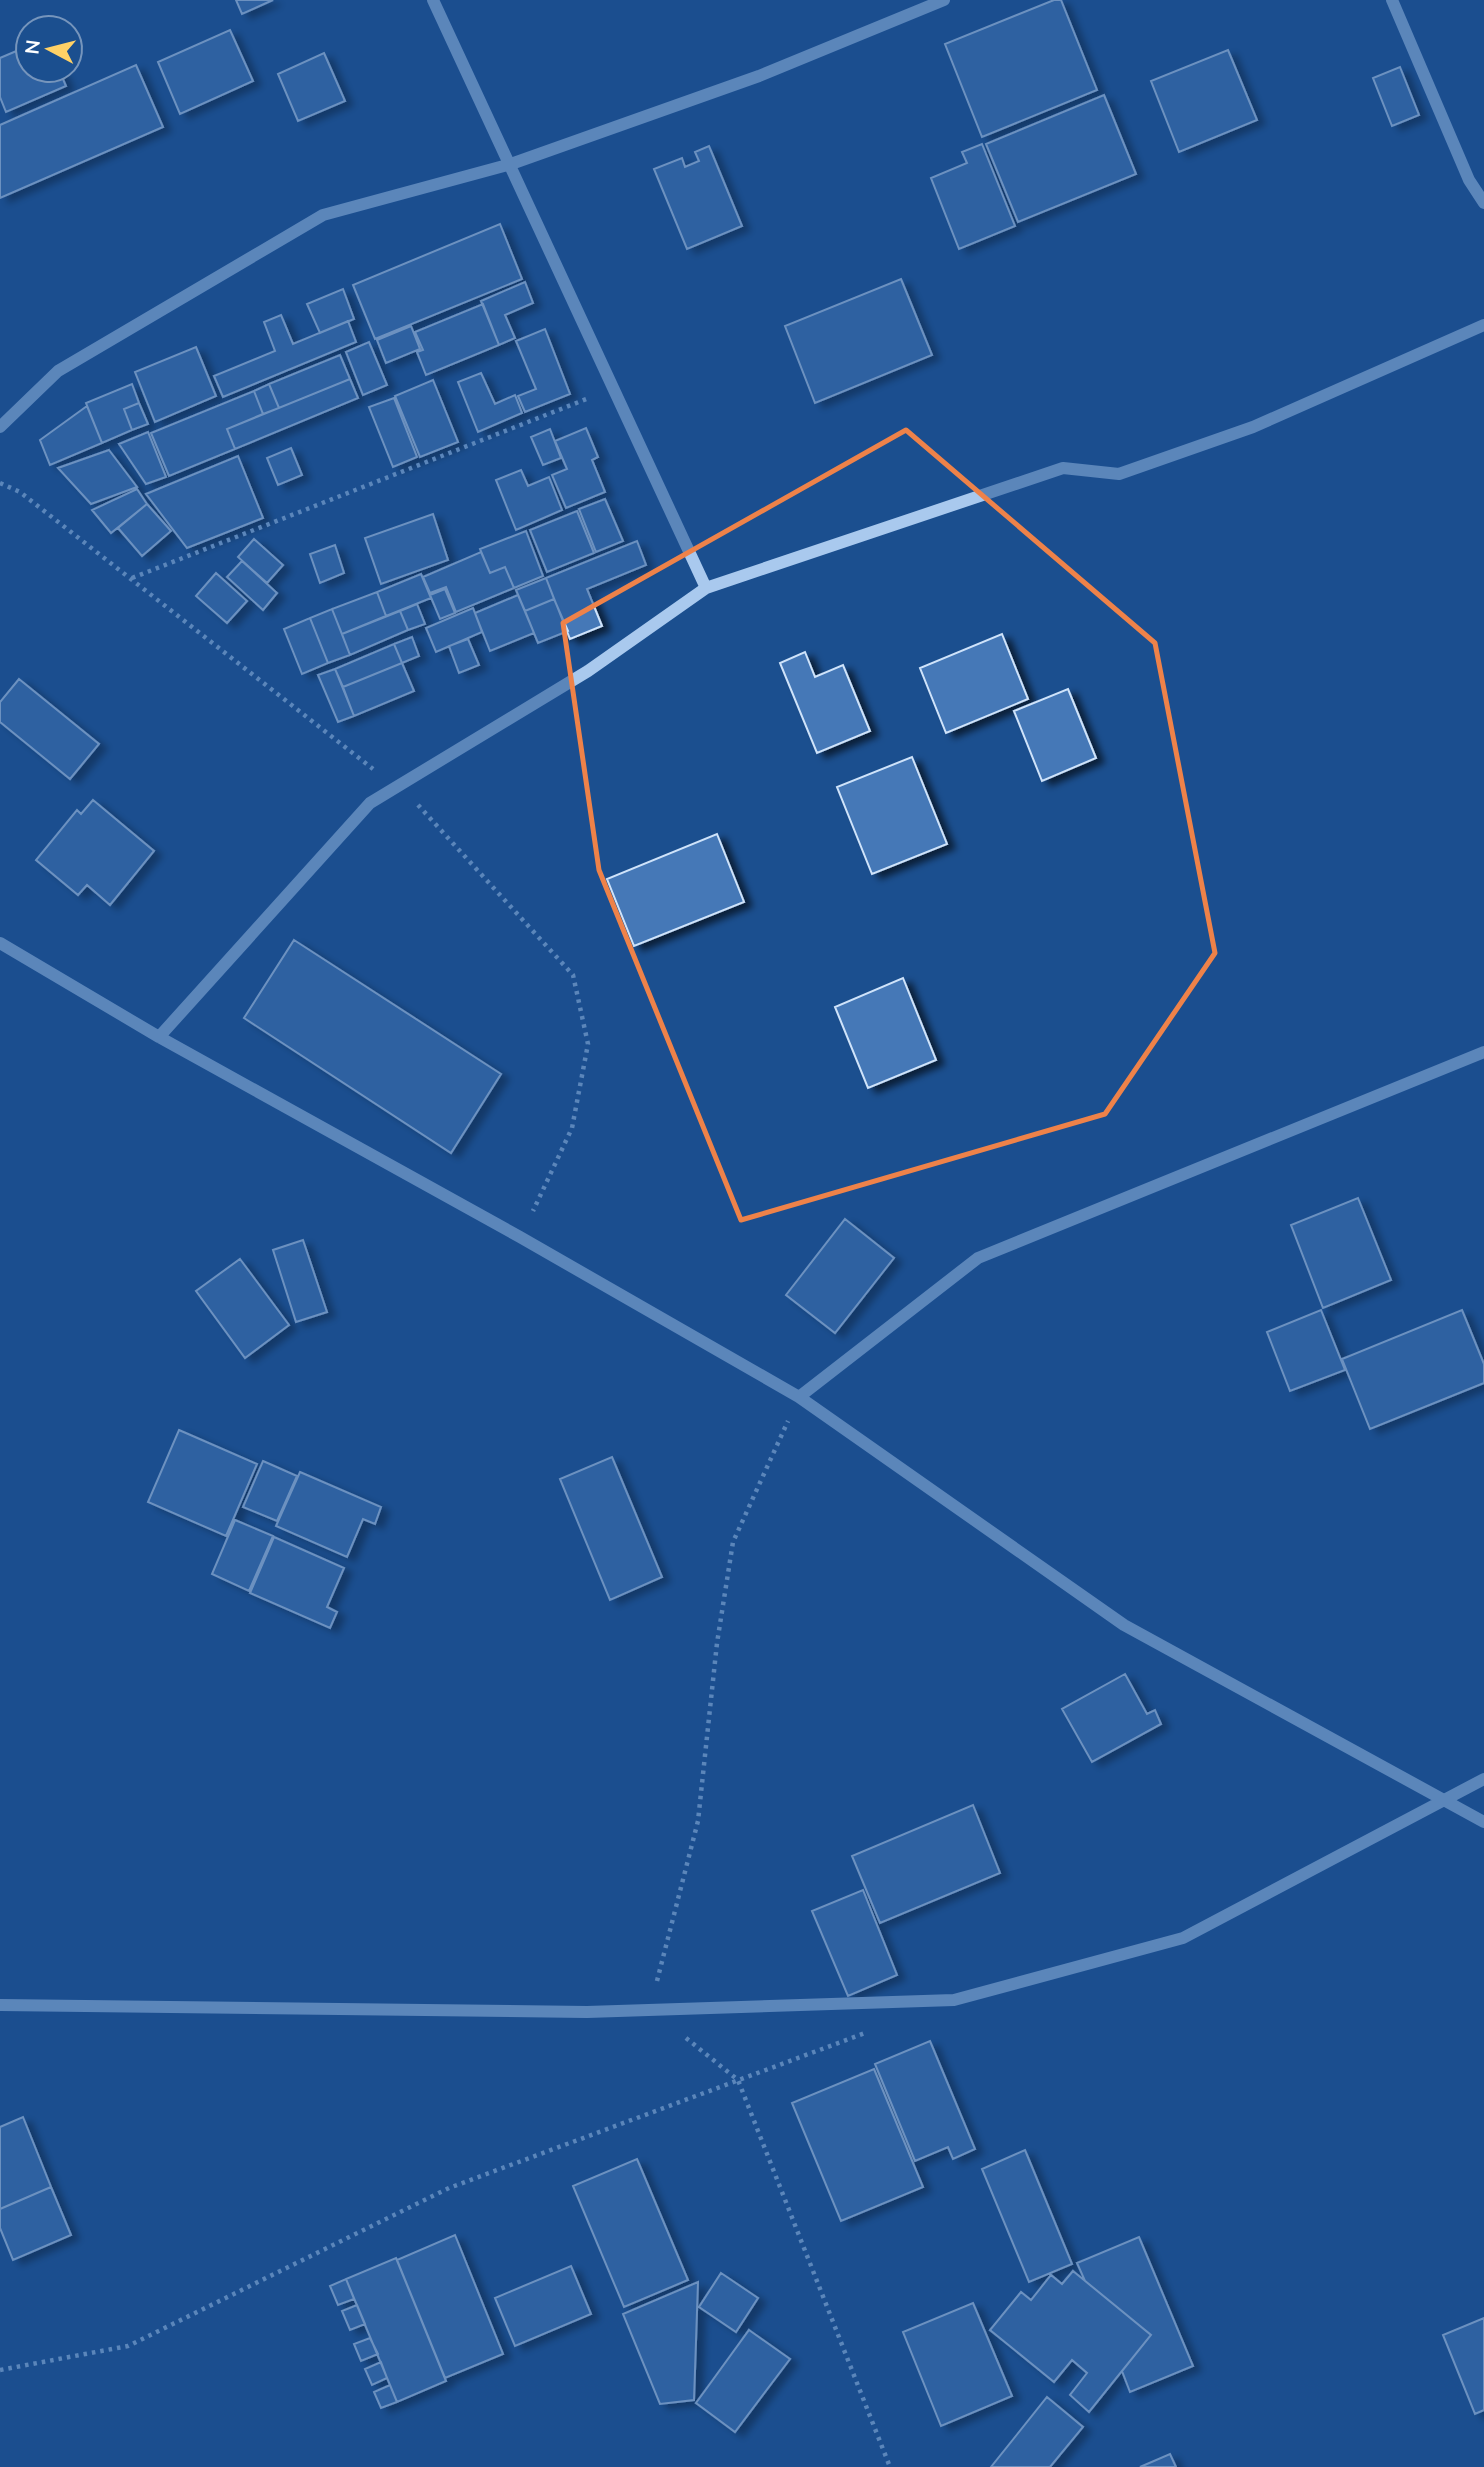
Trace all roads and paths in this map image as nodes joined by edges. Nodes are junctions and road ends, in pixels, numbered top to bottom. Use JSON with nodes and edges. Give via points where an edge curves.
{"nodes":[{"id":1,"x":433,"y":0,"type":"edge"},
{"id":2,"x":944,"y":0,"type":"edge"},
{"id":3,"x":1392,"y":0,"type":"edge"},
{"id":4,"x":511,"y":164,"type":"junction"},
{"id":5,"x":1484,"y":203,"type":"edge"},
{"id":6,"x":1484,"y":326,"type":"edge"},
{"id":7,"x":614,"y":388,"type":"junction"},
{"id":8,"x":0,"y":427,"type":"edge"},
{"id":9,"x":131,"y":579,"type":"dead end"},
{"id":10,"x":706,"y":588,"type":"junction"},
{"id":11,"x":0,"y":943,"type":"edge"},
{"id":12,"x":159,"y":1037,"type":"junction"},
{"id":13,"x":1484,"y":1052,"type":"edge"},
{"id":14,"x":799,"y":1397,"type":"junction"},
{"id":15,"x":1484,"y":1779,"type":"edge"},
{"id":16,"x":1443,"y":1800,"type":"junction"},
{"id":17,"x":1484,"y":1822,"type":"edge"},
{"id":18,"x":0,"y":2005,"type":"edge"},
{"id":19,"x":650,"y":2010,"type":"junction"},
{"id":20,"x":878,"y":2028,"type":"dead end"},
{"id":21,"x":738,"y":2080,"type":"junction"},
{"id":22,"x":0,"y":2370,"type":"edge"},
{"id":23,"x":890,"y":2467,"type":"edge"}],
"edges":[{"from":1,"to":4,"type":"street"},
{"from":2,"to":4,"type":"street","via":[[759,76]]},
{"from":3,"to":5,"type":"street","via":[[1469,180]]},
{"from":4,"to":7,"type":"street"},
{"from":4,"to":8,"type":"street","via":[[323,215],[58,371]]},
{"from":6,"to":10,"type":"street","via":[[1253,428],[1119,474],[1063,468]]},
{"from":7,"to":9,"type":"path"},
{"from":7,"to":10,"type":"street"},
{"from":10,"to":12,"type":"street","via":[[588,671],[370,803]]},
{"from":11,"to":12,"type":"street"},
{"from":12,"to":14,"type":"street"},
{"from":13,"to":14,"type":"street","via":[[978,1258]]},
{"from":14,"to":16,"type":"street","via":[[1124,1625]]},
{"from":14,"to":19,"type":"path","via":[[733,1542],[698,1821]]},
{"from":15,"to":16,"type":"street"},
{"from":16,"to":17,"type":"street"},
{"from":16,"to":19,"type":"street","via":[[1183,1938],[954,2000]]},
{"from":18,"to":19,"type":"street"},
{"from":19,"to":21,"type":"path"},
{"from":20,"to":21,"type":"path"},
{"from":21,"to":22,"type":"path","via":[[449,2188],[128,2346]]},
{"from":21,"to":23,"type":"path"}]}
